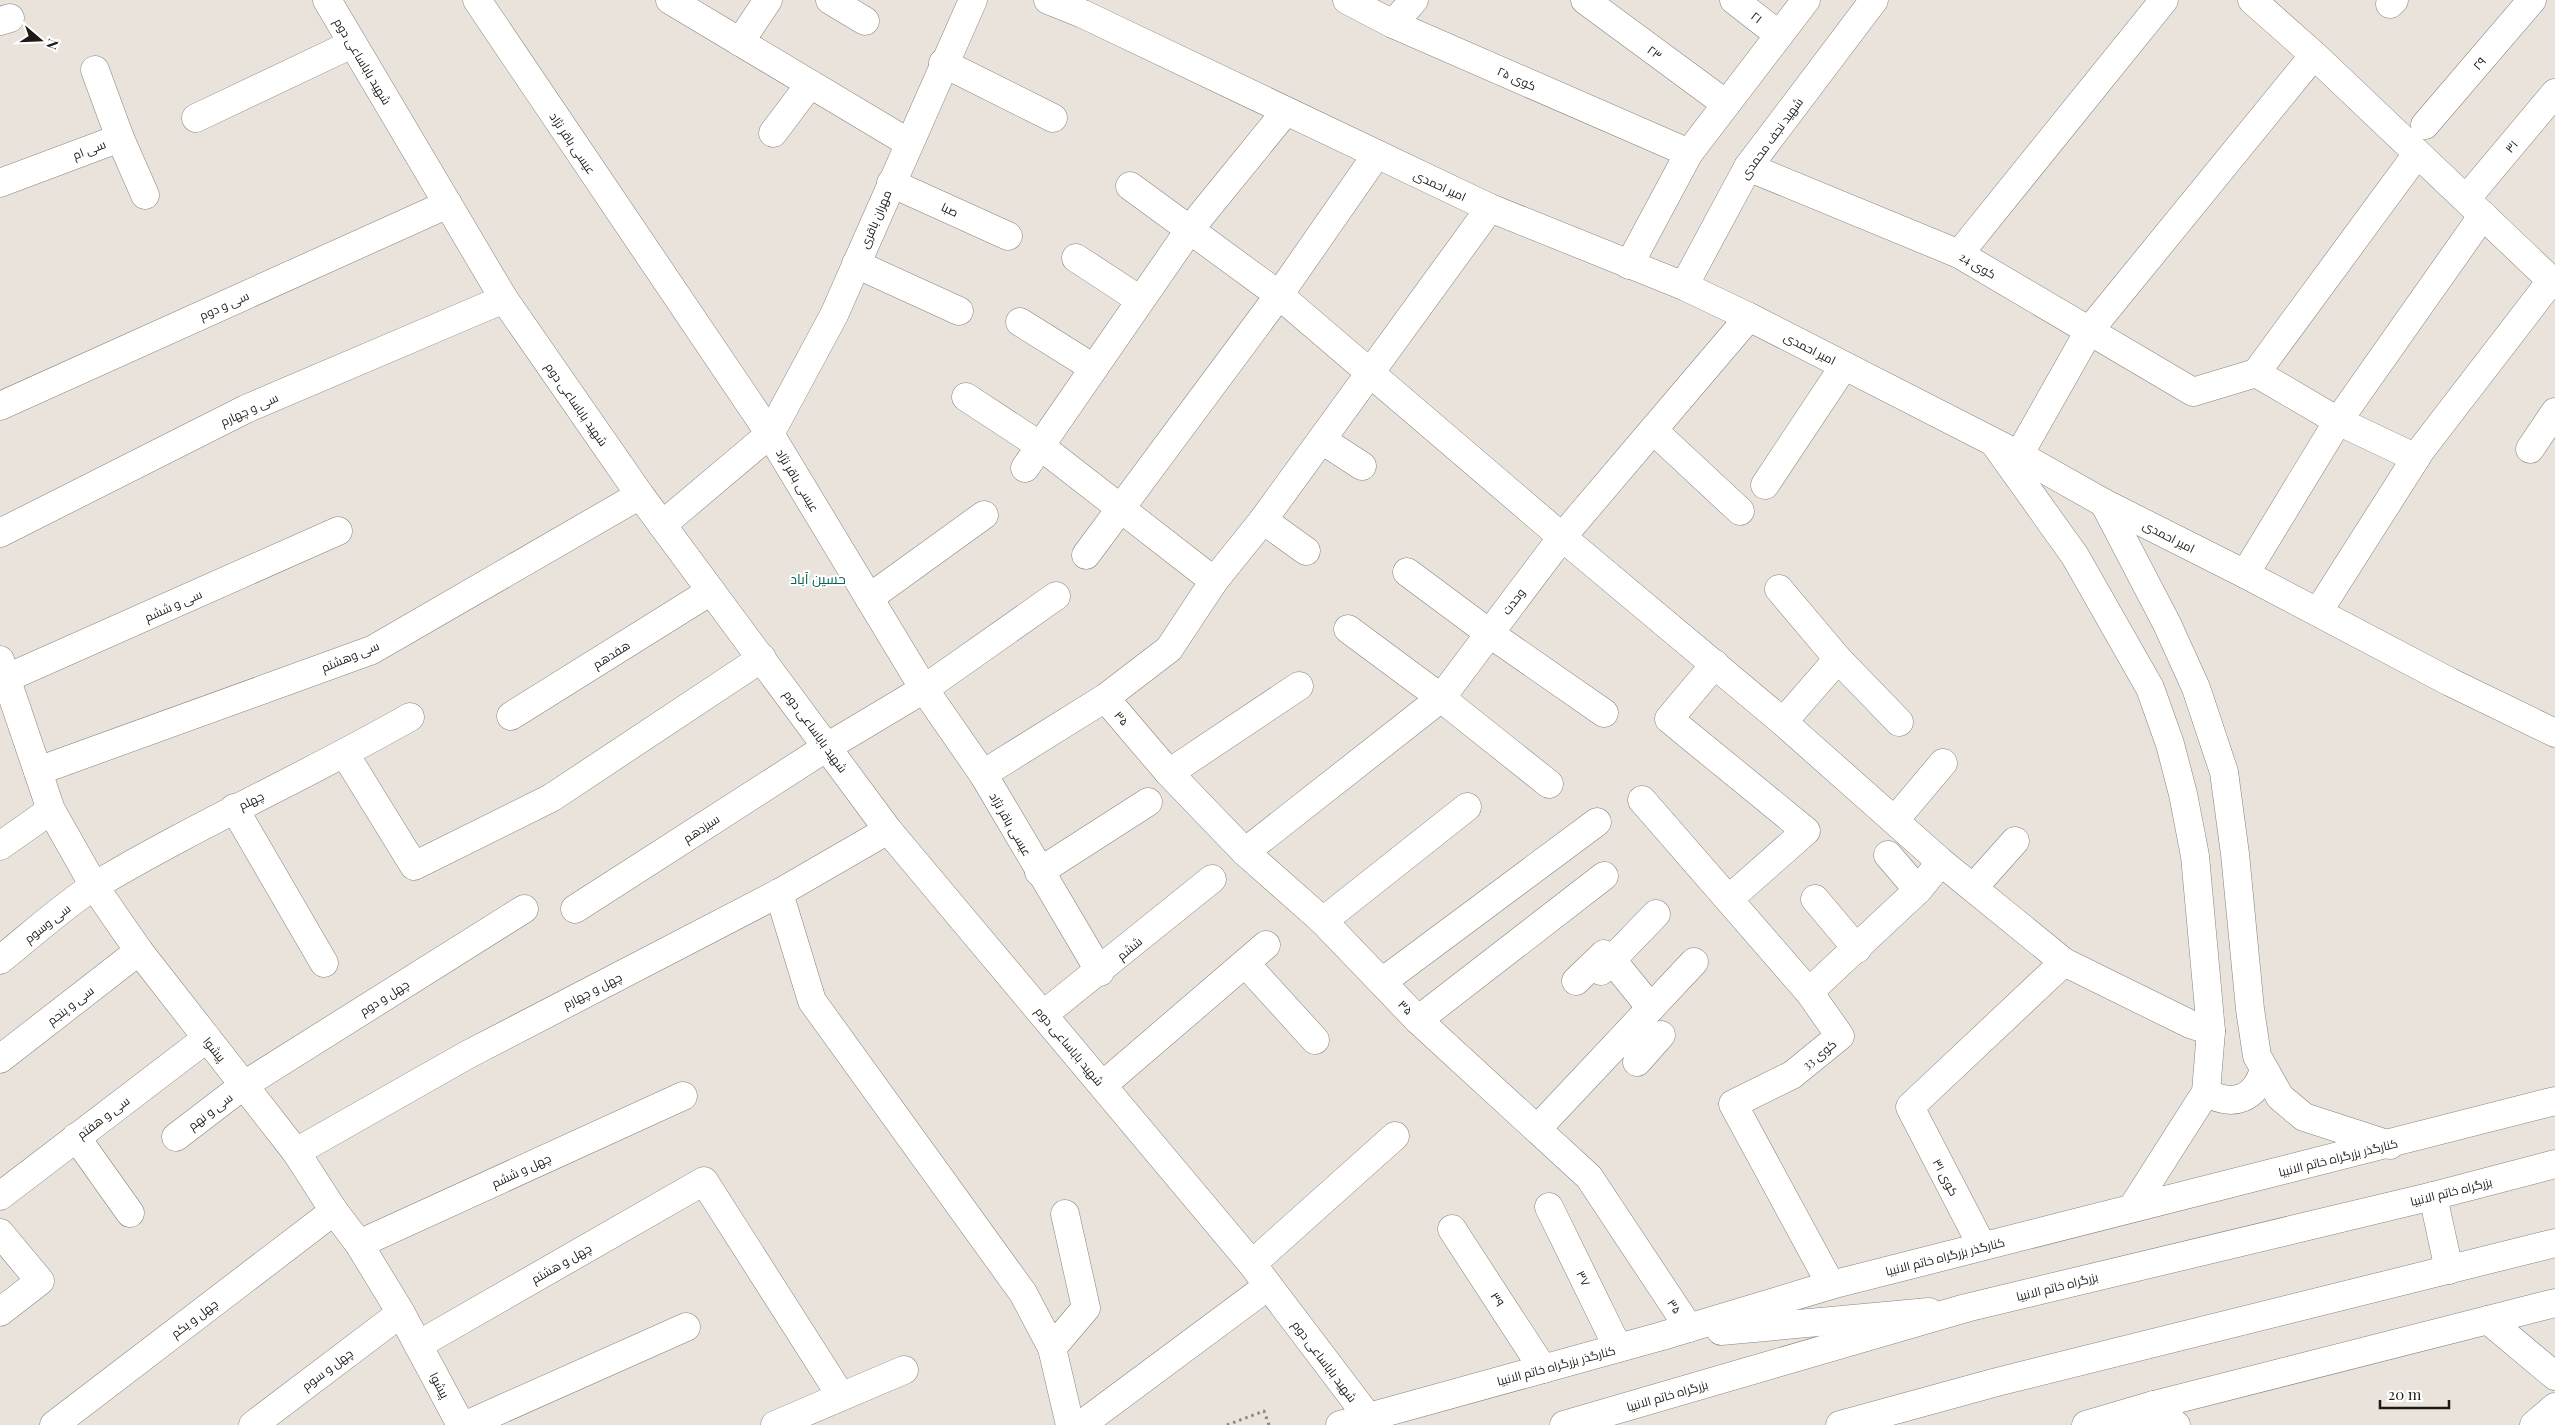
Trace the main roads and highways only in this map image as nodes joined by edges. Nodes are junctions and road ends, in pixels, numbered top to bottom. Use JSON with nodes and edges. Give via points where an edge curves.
{"nodes":[{"id":1,"x":327,"y":0,"type":"edge"},
{"id":2,"x":477,"y":0,"type":"edge"},
{"id":3,"x":670,"y":0,"type":"edge"},
{"id":4,"x":768,"y":0,"type":"edge"},
{"id":5,"x":830,"y":0,"type":"edge"},
{"id":6,"x":973,"y":0,"type":"edge"},
{"id":7,"x":1048,"y":0,"type":"edge"},
{"id":8,"x":1347,"y":0,"type":"edge"},
{"id":9,"x":1414,"y":0,"type":"edge"},
{"id":10,"x":1585,"y":0,"type":"edge"},
{"id":11,"x":1734,"y":0,"type":"edge"},
{"id":12,"x":1806,"y":0,"type":"edge"},
{"id":13,"x":1874,"y":0,"type":"edge"},
{"id":14,"x":2164,"y":0,"type":"edge"},
{"id":15,"x":2252,"y":0,"type":"edge"},
{"id":16,"x":2532,"y":0,"type":"edge"},
{"id":17,"x":1084,"y":7,"type":"edge"},
{"id":18,"x":865,"y":20,"type":"dead end"},
{"id":19,"x":1394,"y":24,"type":"junction"},
{"id":20,"x":1779,"y":35,"type":"junction"},
{"id":21,"x":740,"y":42,"type":"junction"},
{"id":22,"x":352,"y":44,"type":"junction"},
{"id":23,"x":2314,"y":55,"type":"junction"},
{"id":24,"x":943,"y":63,"type":"junction"},
{"id":25,"x":95,"y":70,"type":"dead end"},
{"id":26,"x":810,"y":84,"type":"junction"},
{"id":27,"x":2555,"y":94,"type":"edge"},
{"id":28,"x":1726,"y":104,"type":"junction"},
{"id":29,"x":1286,"y":111,"type":"junction"},
{"id":30,"x":196,"y":118,"type":"dead end"},
{"id":31,"x":1053,"y":118,"type":"dead end"},
{"id":32,"x":2425,"y":125,"type":"dead end"},
{"id":33,"x":774,"y":133,"type":"dead end"},
{"id":34,"x":120,"y":138,"type":"junction"},
{"id":35,"x":909,"y":143,"type":"junction"},
{"id":36,"x":1688,"y":153,"type":"junction"},
{"id":37,"x":1377,"y":154,"type":"junction"},
{"id":38,"x":2417,"y":154,"type":"junction"},
{"id":39,"x":1748,"y":167,"type":"junction"},
{"id":40,"x":0,"y":183,"type":"edge"},
{"id":41,"x":891,"y":183,"type":"junction"},
{"id":42,"x":1130,"y":186,"type":"dead end"},
{"id":43,"x":144,"y":195,"type":"dead end"},
{"id":44,"x":448,"y":204,"type":"junction"},
{"id":45,"x":2475,"y":206,"type":"junction"},
{"id":46,"x":1490,"y":208,"type":"junction"},
{"id":47,"x":1190,"y":229,"type":"junction"},
{"id":48,"x":1008,"y":236,"type":"dead end"},
{"id":49,"x":1959,"y":254,"type":"junction"},
{"id":50,"x":1076,"y":258,"type":"dead end"},
{"id":51,"x":856,"y":264,"type":"junction"},
{"id":52,"x":1629,"y":265,"type":"junction"},
{"id":53,"x":2553,"y":282,"type":"edge"},
{"id":54,"x":1684,"y":286,"type":"junction"},
{"id":55,"x":1279,"y":294,"type":"junction"},
{"id":56,"x":504,"y":298,"type":"junction"},
{"id":57,"x":1140,"y":300,"type":"junction"},
{"id":58,"x":959,"y":311,"type":"dead end"},
{"id":59,"x":1749,"y":317,"type":"junction"},
{"id":60,"x":1020,"y":322,"type":"dead end"},
{"id":61,"x":2089,"y":332,"type":"junction"},
{"id":62,"x":1844,"y":366,"type":"junction"},
{"id":63,"x":1092,"y":367,"type":"junction"},
{"id":64,"x":1369,"y":372,"type":"junction"},
{"id":65,"x":2256,"y":373,"type":"junction"},
{"id":66,"x":966,"y":397,"type":"dead end"},
{"id":67,"x":0,"y":406,"type":"edge"},
{"id":68,"x":2555,"y":412,"type":"edge"},
{"id":69,"x":2338,"y":421,"type":"junction"},
{"id":70,"x":1653,"y":430,"type":"junction"},
{"id":71,"x":770,"y":434,"type":"junction"},
{"id":72,"x":1322,"y":440,"type":"junction"},
{"id":73,"x":1039,"y":445,"type":"junction"},
{"id":74,"x":2007,"y":449,"type":"junction"},
{"id":75,"x":2530,"y":449,"type":"dead end"},
{"id":76,"x":2416,"y":458,"type":"junction"},
{"id":77,"x":1362,"y":466,"type":"dead end"},
{"id":78,"x":1025,"y":468,"type":"dead end"},
{"id":79,"x":1765,"y":485,"type":"dead end"},
{"id":80,"x":640,"y":495,"type":"junction"},
{"id":81,"x":2104,"y":503,"type":"junction"},
{"id":82,"x":1120,"y":508,"type":"junction"},
{"id":83,"x":1740,"y":511,"type":"dead end"},
{"id":84,"x":984,"y":515,"type":"dead end"},
{"id":85,"x":1263,"y":520,"type":"junction"},
{"id":86,"x":662,"y":525,"type":"junction"},
{"id":87,"x":338,"y":531,"type":"dead end"},
{"id":88,"x":0,"y":533,"type":"edge"},
{"id":89,"x":1562,"y":537,"type":"junction"},
{"id":90,"x":1306,"y":551,"type":"dead end"},
{"id":91,"x":1086,"y":554,"type":"dead end"},
{"id":92,"x":1407,"y":572,"type":"dead end"},
{"id":93,"x":2245,"y":574,"type":"junction"},
{"id":94,"x":1214,"y":581,"type":"junction"},
{"id":95,"x":1779,"y":589,"type":"dead end"},
{"id":96,"x":711,"y":591,"type":"junction"},
{"id":97,"x":1056,"y":596,"type":"dead end"},
{"id":98,"x":869,"y":598,"type":"junction"},
{"id":99,"x":2318,"y":612,"type":"junction"},
{"id":100,"x":1348,"y":629,"type":"dead end"},
{"id":101,"x":1489,"y":633,"type":"junction"},
{"id":102,"x":762,"y":658,"type":"junction"},
{"id":103,"x":1838,"y":659,"type":"junction"},
{"id":104,"x":1715,"y":664,"type":"junction"},
{"id":105,"x":4,"y":669,"type":"edge"},
{"id":106,"x":1299,"y":686,"type":"dead end"},
{"id":107,"x":924,"y":689,"type":"junction"},
{"id":108,"x":1105,"y":698,"type":"junction"},
{"id":109,"x":1441,"y":698,"type":"junction"},
{"id":110,"x":8,"y":713,"type":"edge"},
{"id":111,"x":1604,"y":713,"type":"dead end"},
{"id":112,"x":511,"y":716,"type":"dead end"},
{"id":113,"x":410,"y":717,"type":"dead end"},
{"id":114,"x":1783,"y":722,"type":"junction"},
{"id":115,"x":1899,"y":722,"type":"dead end"},
{"id":116,"x":2555,"y":733,"type":"edge"},
{"id":117,"x":827,"y":747,"type":"junction"},
{"id":118,"x":346,"y":754,"type":"junction"},
{"id":119,"x":1943,"y":763,"type":"dead end"},
{"id":120,"x":38,"y":772,"type":"junction"},
{"id":121,"x":983,"y":774,"type":"junction"},
{"id":122,"x":1169,"y":774,"type":"junction"},
{"id":123,"x":1549,"y":784,"type":"dead end"},
{"id":124,"x":1642,"y":800,"type":"dead end"},
{"id":125,"x":1148,"y":802,"type":"dead end"},
{"id":126,"x":1467,"y":807,"type":"dead end"},
{"id":127,"x":234,"y":808,"type":"junction"},
{"id":128,"x":51,"y":810,"type":"junction"},
{"id":129,"x":1895,"y":820,"type":"junction"},
{"id":130,"x":1597,"y":822,"type":"dead end"},
{"id":131,"x":888,"y":830,"type":"junction"},
{"id":132,"x":2015,"y":841,"type":"dead end"},
{"id":133,"x":0,"y":846,"type":"edge"},
{"id":134,"x":1245,"y":852,"type":"junction"},
{"id":135,"x":1888,"y":855,"type":"dead end"},
{"id":136,"x":1942,"y":862,"type":"junction"},
{"id":137,"x":1039,"y":872,"type":"junction"},
{"id":138,"x":1604,"y":876,"type":"dead end"},
{"id":139,"x":1212,"y":879,"type":"dead end"},
{"id":140,"x":94,"y":886,"type":"junction"},
{"id":141,"x":1974,"y":887,"type":"junction"},
{"id":142,"x":1918,"y":890,"type":"junction"},
{"id":143,"x":779,"y":893,"type":"junction"},
{"id":144,"x":1729,"y":899,"type":"junction"},
{"id":145,"x":1816,"y":899,"type":"dead end"},
{"id":146,"x":524,"y":909,"type":"dead end"},
{"id":147,"x":575,"y":909,"type":"dead end"},
{"id":148,"x":1656,"y":914,"type":"dead end"},
{"id":149,"x":1322,"y":921,"type":"junction"},
{"id":150,"x":1266,"y":945,"type":"dead end"},
{"id":151,"x":1857,"y":949,"type":"junction"},
{"id":152,"x":139,"y":951,"type":"junction"},
{"id":153,"x":0,"y":960,"type":"edge"},
{"id":154,"x":1694,"y":962,"type":"dead end"},
{"id":155,"x":2064,"y":962,"type":"junction"},
{"id":156,"x":324,"y":963,"type":"dead end"},
{"id":157,"x":1245,"y":963,"type":"junction"},
{"id":158,"x":1607,"y":965,"type":"junction"},
{"id":159,"x":1100,"y":972,"type":"junction"},
{"id":160,"x":1576,"y":981,"type":"dead end"},
{"id":161,"x":1382,"y":982,"type":"junction"},
{"id":162,"x":1809,"y":992,"type":"junction"},
{"id":163,"x":1044,"y":1015,"type":"junction"},
{"id":164,"x":1418,"y":1020,"type":"junction"},
{"id":165,"x":1656,"y":1025,"type":"junction"},
{"id":166,"x":2211,"y":1031,"type":"junction"},
{"id":167,"x":206,"y":1038,"type":"junction"},
{"id":168,"x":1315,"y":1040,"type":"dead end"},
{"id":169,"x":0,"y":1059,"type":"edge"},
{"id":170,"x":1637,"y":1062,"type":"dead end"},
{"id":171,"x":2264,"y":1069,"type":"junction"},
{"id":172,"x":244,"y":1085,"type":"junction"},
{"id":173,"x":1103,"y":1086,"type":"junction"},
{"id":174,"x":2206,"y":1092,"type":"junction"},
{"id":175,"x":683,"y":1096,"type":"dead end"},
{"id":176,"x":2555,"y":1101,"type":"edge"},
{"id":177,"x":1537,"y":1129,"type":"junction"},
{"id":178,"x":1394,"y":1136,"type":"dead end"},
{"id":179,"x":176,"y":1137,"type":"dead end"},
{"id":180,"x":76,"y":1138,"type":"junction"},
{"id":181,"x":2390,"y":1145,"type":"junction"},
{"id":182,"x":296,"y":1152,"type":"junction"},
{"id":183,"x":2555,"y":1164,"type":"edge"},
{"id":184,"x":0,"y":1196,"type":"edge"},
{"id":185,"x":2433,"y":1196,"type":"junction"},
{"id":186,"x":1549,"y":1207,"type":"dead end"},
{"id":187,"x":2132,"y":1208,"type":"junction"},
{"id":188,"x":334,"y":1211,"type":"junction"},
{"id":189,"x":130,"y":1212,"type":"dead end"},
{"id":190,"x":1065,"y":1214,"type":"dead end"},
{"id":191,"x":1452,"y":1229,"type":"dead end"},
{"id":192,"x":0,"y":1233,"type":"edge"},
{"id":193,"x":2555,"y":1243,"type":"edge"},
{"id":194,"x":359,"y":1244,"type":"junction"},
{"id":195,"x":1982,"y":1246,"type":"junction"},
{"id":196,"x":1252,"y":1264,"type":"junction"},
{"id":197,"x":2449,"y":1270,"type":"junction"},
{"id":198,"x":1831,"y":1285,"type":"junction"},
{"id":199,"x":1268,"y":1286,"type":"junction"},
{"id":200,"x":2555,"y":1303,"type":"edge"},
{"id":201,"x":1966,"y":1308,"type":"junction"},
{"id":202,"x":0,"y":1312,"type":"edge"},
{"id":203,"x":401,"y":1312,"type":"junction"},
{"id":204,"x":2488,"y":1320,"type":"junction"},
{"id":205,"x":686,"y":1327,"type":"dead end"},
{"id":206,"x":1689,"y":1328,"type":"junction"},
{"id":207,"x":1662,"y":1336,"type":"junction"},
{"id":208,"x":418,"y":1345,"type":"junction"},
{"id":209,"x":1052,"y":1348,"type":"junction"},
{"id":210,"x":1618,"y":1348,"type":"junction"},
{"id":211,"x":1543,"y":1369,"type":"junction"},
{"id":212,"x":904,"y":1370,"type":"dead end"},
{"id":213,"x":2555,"y":1376,"type":"edge"},
{"id":214,"x":1997,"y":1382,"type":"junction"},
{"id":215,"x":841,"y":1396,"type":"junction"},
{"id":216,"x":2555,"y":1407,"type":"edge"},
{"id":217,"x":2146,"y":1415,"type":"edge"},
{"id":218,"x":1368,"y":1417,"type":"junction"},
{"id":219,"x":54,"y":1425,"type":"edge"},
{"id":220,"x":253,"y":1425,"type":"edge"},
{"id":221,"x":461,"y":1425,"type":"edge"},
{"id":222,"x":466,"y":1425,"type":"edge"},
{"id":223,"x":775,"y":1425,"type":"edge"},
{"id":224,"x":1070,"y":1425,"type":"edge"},
{"id":225,"x":1081,"y":1425,"type":"edge"},
{"id":226,"x":1340,"y":1425,"type":"edge"},
{"id":227,"x":1564,"y":1425,"type":"edge"},
{"id":228,"x":1840,"y":1425,"type":"edge"},
{"id":229,"x":1906,"y":1425,"type":"edge"},
{"id":230,"x":2086,"y":1425,"type":"edge"},
{"id":231,"x":2176,"y":1425,"type":"edge"},
{"id":232,"x":2534,"y":1425,"type":"edge"}],
"edges":[{"from":1,"to":22,"type":"main road","name":"شهید باباساعی دوم"},
{"from":2,"to":71,"type":"main road","name":"عیسی باقر نژاد"},
{"from":3,"to":21,"type":"main road"},
{"from":4,"to":21,"type":"main road"},
{"from":5,"to":18,"type":"main road"},
{"from":6,"to":24,"type":"main road","name":"مهران باقری"},
{"from":7,"to":17,"type":"main road","name":"امیر احمدی"},
{"from":8,"to":19,"type":"main road","name":"کوی ۲۵"},
{"from":9,"to":19,"type":"main road"},
{"from":10,"to":28,"type":"main road","name":"۲۳"},
{"from":11,"to":20,"type":"main road","name":"۲۱"},
{"from":12,"to":20,"type":"main road"},
{"from":13,"to":39,"type":"main road","name":"شهید نجف محمدی"},
{"from":14,"to":49,"type":"main road"},
{"from":15,"to":23,"type":"main road"},
{"from":16,"to":32,"type":"main road","name":"۲۹"},
{"from":17,"to":29,"type":"main road","name":"امیر احمدی"},
{"from":19,"to":36,"type":"main road","name":"کوی ۲۵"},
{"from":20,"to":28,"type":"main road"},
{"from":21,"to":26,"type":"main road"},
{"from":22,"to":30,"type":"main road"},
{"from":22,"to":44,"type":"main road","name":"شهید باباساعی دوم"},
{"from":23,"to":38,"type":"main road"},
{"from":23,"to":61,"type":"main road"},
{"from":24,"to":31,"type":"main road"},
{"from":24,"to":35,"type":"main road","name":"مهران باقری"},
{"from":25,"to":34,"type":"main road"},
{"from":26,"to":33,"type":"main road"},
{"from":26,"to":35,"type":"main road"},
{"from":27,"to":45,"type":"main road","name":"۳۱"},
{"from":28,"to":36,"type":"main road"},
{"from":29,"to":37,"type":"main road","name":"امیر احمدی"},
{"from":29,"to":47,"type":"main road"},
{"from":34,"to":40,"type":"main road","name":"سی ام"},
{"from":34,"to":43,"type":"main road","name":"سی ام"},
{"from":35,"to":41,"type":"main road","name":"مهران باقری"},
{"from":36,"to":52,"type":"main road"},
{"from":37,"to":46,"type":"main road","name":"امیر احمدی"},
{"from":37,"to":55,"type":"main road"},
{"from":38,"to":45,"type":"main road"},
{"from":38,"to":65,"type":"main road"},
{"from":39,"to":49,"type":"main road","name":"کوی 24"},
{"from":39,"to":54,"type":"main road","name":"شهید نجف محمدی"},
{"from":41,"to":48,"type":"main road","name":"صبا"},
{"from":41,"to":51,"type":"main road","name":"مهران باقری"},
{"from":42,"to":47,"type":"main road"},
{"from":44,"to":56,"type":"main road","name":"شهید باباساعی دوم"},
{"from":44,"to":67,"type":"main road","name":"سی و دوم"},
{"from":45,"to":53,"type":"main road"},
{"from":45,"to":69,"type":"main road","name":"۳۱"},
{"from":46,"to":52,"type":"main road","name":"امیر احمدی"},
{"from":46,"to":64,"type":"main road"},
{"from":47,"to":55,"type":"main road"},
{"from":47,"to":57,"type":"main road"},
{"from":49,"to":61,"type":"main road","name":"کوی 24"},
{"from":50,"to":57,"type":"main road"},
{"from":51,"to":58,"type":"main road"},
{"from":51,"to":71,"type":"main road","name":"مهران باقری","via":[[834,315]]},
{"from":52,"to":54,"type":"main road","name":"امیر احمدی"},
{"from":53,"to":76,"type":"main road"},
{"from":54,"to":59,"type":"main road","name":"امیر احمدی"},
{"from":55,"to":64,"type":"main road"},
{"from":55,"to":82,"type":"main road"},
{"from":56,"to":80,"type":"main road","name":"شهید باباساعی دوم"},
{"from":56,"to":88,"type":"main road","name":"سی و چهارم","via":[[246,409]]},
{"from":57,"to":63,"type":"main road"},
{"from":59,"to":62,"type":"main road","name":"امیر احمدی"},
{"from":59,"to":70,"type":"main road","name":"وحدت"},
{"from":60,"to":63,"type":"main road"},
{"from":61,"to":65,"type":"main road","name":"کوی 24","via":[[2193,392]]},
{"from":61,"to":74,"type":"main road"},
{"from":62,"to":74,"type":"main road","name":"امیر احمدی"},
{"from":62,"to":79,"type":"main road"},
{"from":63,"to":73,"type":"main road"},
{"from":64,"to":72,"type":"main road"},
{"from":64,"to":89,"type":"main road"},
{"from":65,"to":69,"type":"main road"},
{"from":66,"to":73,"type":"main road"},
{"from":68,"to":75,"type":"main road"},
{"from":69,"to":76,"type":"main road"},
{"from":69,"to":93,"type":"main road","name":"۳۱"},
{"from":70,"to":83,"type":"main road"},
{"from":70,"to":89,"type":"main road","name":"وحدت"},
{"from":71,"to":86,"type":"main road"},
{"from":71,"to":98,"type":"main road","name":"عیسی باقر نژاد"},
{"from":72,"to":77,"type":"main road"},
{"from":72,"to":85,"type":"main road"},
{"from":73,"to":78,"type":"main road"},
{"from":73,"to":82,"type":"main road"},
{"from":74,"to":81,"type":"main road","name":"امیر احمدی"},
{"from":74,"to":166,"type":"main road","via":[[2075,556],[2150,688],[2170,744],[2184,794],[2195,856]]},
{"from":76,"to":99,"type":"main road"},
{"from":80,"to":86,"type":"main road","name":"شهید باباساعی دوم"},
{"from":80,"to":120,"type":"main road","name":"سی وهشتم","via":[[372,650]]},
{"from":81,"to":93,"type":"main road","name":"امیر احمدی"},
{"from":81,"to":171,"type":"main road","via":[[2189,672],[2224,772],[2250,1009],[2257,1056]]},
{"from":82,"to":91,"type":"main road"},
{"from":82,"to":94,"type":"main road"},
{"from":84,"to":98,"type":"main road"},
{"from":85,"to":90,"type":"main road"},
{"from":85,"to":94,"type":"main road"},
{"from":86,"to":96,"type":"main road","name":"شهید باباساعی دوم"},
{"from":87,"to":105,"type":"main road","name":"سی و ششم"},
{"from":89,"to":101,"type":"main road","name":"وحدت"},
{"from":89,"to":104,"type":"main road"},
{"from":92,"to":101,"type":"main road"},
{"from":93,"to":99,"type":"main road","name":"امیر احمدی"},
{"from":94,"to":108,"type":"main road","via":[[1169,649]]},
{"from":95,"to":103,"type":"main road"},
{"from":96,"to":102,"type":"main road","name":"شهید باباساعی دوم"},
{"from":96,"to":112,"type":"main road","name":"هفدهم"},
{"from":97,"to":107,"type":"main road","name":"سیزدهم"},
{"from":98,"to":107,"type":"main road","name":"عیسی باقر نژاد"},
{"from":99,"to":116,"type":"main road","name":"امیر احمدی"},
{"from":100,"to":109,"type":"main road"},
{"from":101,"to":109,"type":"main road","name":"وحدت"},
{"from":101,"to":111,"type":"main road"},
{"from":102,"to":117,"type":"main road","name":"شهید باباساعی دوم"},
{"from":102,"to":118,"type":"main road","via":[[551,798],[414,866]]},
{"from":103,"to":114,"type":"main road"},
{"from":103,"to":115,"type":"main road"},
{"from":104,"to":114,"type":"main road"},
{"from":104,"to":144,"type":"main road","via":[[1669,719],[1806,831]]},
{"from":105,"to":110,"type":"main road","name":"پیشوا"},
{"from":106,"to":122,"type":"main road"},
{"from":107,"to":117,"type":"main road","name":"سیزدهم"},
{"from":107,"to":121,"type":"main road","name":"عیسی باقر نژاد"},
{"from":108,"to":121,"type":"main road"},
{"from":108,"to":122,"type":"main road","name":"۳۵"},
{"from":109,"to":123,"type":"main road"},
{"from":109,"to":134,"type":"main road","name":"وحدت"},
{"from":110,"to":120,"type":"main road","name":"پیشوا"},
{"from":113,"to":118,"type":"main road","name":"چهلم"},
{"from":114,"to":129,"type":"main road"},
{"from":117,"to":131,"type":"main road","name":"شهید باباساعی دوم"},
{"from":117,"to":147,"type":"main road","name":"سیزدهم"},
{"from":118,"to":127,"type":"main road","name":"چهلم"},
{"from":119,"to":129,"type":"main road"},
{"from":120,"to":128,"type":"main road","name":"پیشوا"},
{"from":121,"to":137,"type":"main road","name":"عیسی باقر نژاد"},
{"from":122,"to":134,"type":"main road","name":"۳۵"},
{"from":124,"to":144,"type":"main road","name":"کوی 33"},
{"from":125,"to":137,"type":"main road"},
{"from":126,"to":149,"type":"main road"},
{"from":127,"to":140,"type":"main road","name":"چهلم"},
{"from":127,"to":156,"type":"main road"},
{"from":128,"to":133,"type":"main road"},
{"from":128,"to":140,"type":"main road","name":"پیشوا"},
{"from":129,"to":136,"type":"main road"},
{"from":130,"to":161,"type":"main road"},
{"from":131,"to":143,"type":"main road","name":"چهل و چهارم"},
{"from":131,"to":163,"type":"main road","name":"شهید باباساعی دوم"},
{"from":132,"to":141,"type":"main road"},
{"from":134,"to":149,"type":"main road","name":"۳۵"},
{"from":135,"to":142,"type":"main road"},
{"from":136,"to":141,"type":"main road"},
{"from":136,"to":142,"type":"main road"},
{"from":137,"to":159,"type":"main road","name":"عیسی باقر نژاد"},
{"from":138,"to":164,"type":"main road"},
{"from":139,"to":159,"type":"main road","name":"ششم"},
{"from":140,"to":152,"type":"main road","name":"پیشوا"},
{"from":140,"to":153,"type":"main road","name":"سی وسوم"},
{"from":141,"to":155,"type":"main road"},
{"from":142,"to":151,"type":"main road"},
{"from":143,"to":182,"type":"main road","name":"چهل و چهارم","via":[[467,1055]]},
{"from":143,"to":209,"type":"main road","via":[[812,1001],[1023,1293]]},
{"from":144,"to":162,"type":"main road","name":"کوی 33"},
{"from":145,"to":151,"type":"main road"},
{"from":146,"to":172,"type":"main road","name":"چهل و دوم"},
{"from":148,"to":158,"type":"main road"},
{"from":149,"to":161,"type":"main road","name":"۳۵"},
{"from":150,"to":157,"type":"main road"},
{"from":151,"to":162,"type":"main road"},
{"from":152,"to":167,"type":"main road","name":"پیشوا"},
{"from":152,"to":169,"type":"main road","name":"سی و پنجم"},
{"from":154,"to":165,"type":"main road"},
{"from":155,"to":166,"type":"main road","via":[[2190,1024]]},
{"from":155,"to":195,"type":"main road","name":"کوی ۳۱","via":[[1910,1108]]},
{"from":157,"to":168,"type":"main road"},
{"from":157,"to":173,"type":"main road"},
{"from":158,"to":160,"type":"main road","via":[[1604,954]]},
{"from":158,"to":165,"type":"main road"},
{"from":159,"to":163,"type":"main road","name":"ششم"},
{"from":161,"to":164,"type":"main road","name":"۳۵"},
{"from":162,"to":198,"type":"main road","name":"کوی 33","via":[[1840,1036],[1792,1075],[1733,1104]]},
{"from":163,"to":173,"type":"main road","name":"شهید باباساعی دوم"},
{"from":164,"to":177,"type":"main road","name":"۳۵"},
{"from":165,"to":170,"type":"main road"},
{"from":165,"to":177,"type":"main road"},
{"from":166,"to":174,"type":"main road"},
{"from":167,"to":172,"type":"main road","name":"پیشوا"},
{"from":167,"to":180,"type":"main road","name":"سی و هفتم"},
{"from":171,"to":174,"type":"main road","via":[[2261,1082],[2242,1099],[2223,1100]]},
{"from":171,"to":181,"type":"main road","via":[[2280,1097],[2304,1117]]},
{"from":172,"to":179,"type":"main road","name":"سی و نهم"},
{"from":172,"to":182,"type":"main road","name":"پیشوا"},
{"from":173,"to":196,"type":"main road","name":"شهید باباساعی دوم"},
{"from":174,"to":187,"type":"main road"},
{"from":175,"to":194,"type":"main road","name":"چهل و ششم"},
{"from":176,"to":181,"type":"main road","name":"کنارگذر بزرگراه خاتم الانبیا"},
{"from":177,"to":206,"type":"main road","name":"۳۵","via":[[1589,1177]]},
{"from":178,"to":196,"type":"main road"},
{"from":180,"to":184,"type":"main road","name":"سی و هفتم"},
{"from":180,"to":189,"type":"main road"},
{"from":181,"to":187,"type":"main road","name":"کنارگذر بزرگراه خاتم الانبیا"},
{"from":182,"to":188,"type":"main road","name":"پیشوا"},
{"from":183,"to":185,"type":"main road","name":"بزرگراه خاتم الانبیا"},
{"from":185,"to":197,"type":"main road"},
{"from":185,"to":201,"type":"main road","name":"بزرگراه خاتم الانبیا"},
{"from":186,"to":210,"type":"main road","name":"۳۷"},
{"from":187,"to":195,"type":"main road","name":"کنارگذر بزرگراه خاتم الانبیا"},
{"from":188,"to":194,"type":"main road","name":"پیشوا"},
{"from":188,"to":219,"type":"main road","name":"چهل و یکم"},
{"from":190,"to":209,"type":"main road","via":[[1086,1308]]},
{"from":191,"to":211,"type":"main road","name":"۳۹"},
{"from":192,"to":202,"type":"main road","via":[[40,1281]]},
{"from":193,"to":197,"type":"main road"},
{"from":194,"to":203,"type":"main road","name":"پیشوا"},
{"from":195,"to":198,"type":"main road","name":"کنارگذر بزرگراه خاتم الانبیا"},
{"from":196,"to":199,"type":"main road","name":"شهید باباساعی دوم"},
{"from":197,"to":214,"type":"main road"},
{"from":198,"to":206,"type":"main road","name":"کنارگذر بزرگراه خاتم الانبیا"},
{"from":199,"to":218,"type":"main road","name":"شهید باباساعی دوم"},
{"from":199,"to":225,"type":"main road"},
{"from":200,"to":204,"type":"main road"},
{"from":201,"to":207,"type":"main road"},
{"from":201,"to":227,"type":"main road","name":"بزرگراه خاتم الانبیا"},
{"from":203,"to":208,"type":"main road","name":"پیشوا"},
{"from":203,"to":220,"type":"main road","name":"چهل و سوم"},
{"from":204,"to":213,"type":"main road"},
{"from":204,"to":217,"type":"main road"},
{"from":205,"to":222,"type":"main road"},
{"from":206,"to":207,"type":"main road","name":"کنارگذر بزرگراه خاتم الانبیا"},
{"from":207,"to":210,"type":"main road","name":"کنارگذر بزرگراه خاتم الانبیا"},
{"from":208,"to":215,"type":"main road","name":"چهل و هشتم","via":[[704,1181]]},
{"from":208,"to":221,"type":"main road","name":"پیشوا"},
{"from":209,"to":224,"type":"main road"},
{"from":210,"to":211,"type":"main road","name":"کنارگذر بزرگراه خاتم الانبیا"},
{"from":211,"to":218,"type":"main road","name":"کنارگذر بزرگراه خاتم الانبیا"},
{"from":212,"to":215,"type":"main road"},
{"from":214,"to":228,"type":"main road"},
{"from":214,"to":229,"type":"main road"},
{"from":215,"to":223,"type":"main road"},
{"from":216,"to":232,"type":"main road"},
{"from":217,"to":230,"type":"main road"},
{"from":217,"to":231,"type":"main road"},
{"from":218,"to":226,"type":"main road","name":"کنارگذر بزرگراه خاتم الانبیا"}]}
